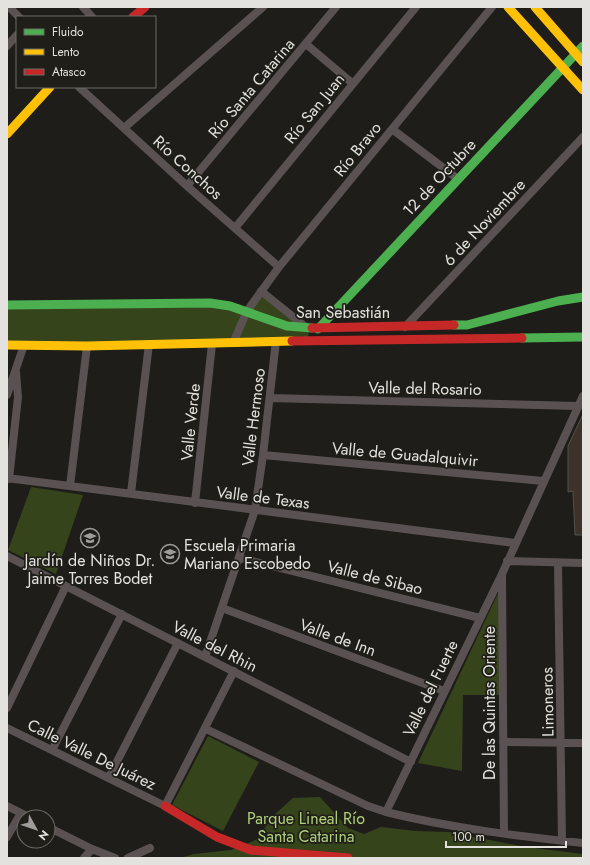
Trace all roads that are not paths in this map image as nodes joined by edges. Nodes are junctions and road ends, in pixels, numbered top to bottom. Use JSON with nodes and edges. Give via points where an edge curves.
{"nodes":[{"id":1,"x":10,"y":7,"type":"edge"},
{"id":2,"x":83,"y":7,"type":"edge"},
{"id":3,"x":145,"y":7,"type":"edge"},
{"id":4,"x":263,"y":7,"type":"edge"},
{"id":5,"x":336,"y":7,"type":"edge"},
{"id":6,"x":416,"y":7,"type":"edge"},
{"id":7,"x":492,"y":7,"type":"edge"},
{"id":8,"x":508,"y":7,"type":"edge"},
{"id":9,"x":535,"y":7,"type":"edge"},
{"id":10,"x":544,"y":11,"type":"edge"},
{"id":11,"x":18,"y":16,"type":"edge"},
{"id":12,"x":91,"y":16,"type":"edge"},
{"id":13,"x":134,"y":16,"type":"edge"},
{"id":14,"x":16,"y":36,"type":"edge"},
{"id":15,"x":306,"y":44,"type":"junction"},
{"id":16,"x":7,"y":46,"type":"edge"},
{"id":17,"x":583,"y":46,"type":"edge"},
{"id":18,"x":576,"y":54,"type":"junction"},
{"id":19,"x":583,"y":62,"type":"edge"},
{"id":20,"x":563,"y":67,"type":"junction"},
{"id":21,"x":352,"y":83,"type":"junction"},
{"id":22,"x":49,"y":88,"type":"edge"},
{"id":23,"x":80,"y":88,"type":"edge"},
{"id":24,"x":583,"y":90,"type":"edge"},
{"id":25,"x":124,"y":128,"type":"junction"},
{"id":26,"x":392,"y":129,"type":"junction"},
{"id":27,"x":7,"y":134,"type":"edge"},
{"id":28,"x":583,"y":137,"type":"edge"},
{"id":29,"x":458,"y":179,"type":"junction"},
{"id":30,"x":187,"y":186,"type":"junction"},
{"id":31,"x":235,"y":228,"type":"junction"},
{"id":32,"x":279,"y":267,"type":"junction"},
{"id":33,"x":261,"y":291,"type":"junction"},
{"id":34,"x":583,"y":297,"type":"edge"},
{"id":35,"x":7,"y":305,"type":"edge"},
{"id":36,"x":247,"y":311,"type":"junction"},
{"id":37,"x":405,"y":327,"type":"junction"},
{"id":38,"x":313,"y":329,"type":"junction"},
{"id":39,"x":583,"y":337,"type":"edge"},
{"id":40,"x":276,"y":340,"type":"junction"},
{"id":41,"x":233,"y":343,"type":"junction"},
{"id":42,"x":149,"y":344,"type":"junction"},
{"id":43,"x":212,"y":344,"type":"junction"},
{"id":44,"x":7,"y":345,"type":"edge"},
{"id":45,"x":24,"y":345,"type":"junction"},
{"id":46,"x":87,"y":346,"type":"junction"},
{"id":47,"x":16,"y":372,"type":"junction"},
{"id":48,"x":7,"y":395,"type":"edge"},
{"id":49,"x":583,"y":396,"type":"edge"},
{"id":50,"x":270,"y":398,"type":"junction"},
{"id":51,"x":578,"y":406,"type":"junction"},
{"id":52,"x":264,"y":455,"type":"junction"},
{"id":53,"x":8,"y":478,"type":"edge"},
{"id":54,"x":544,"y":481,"type":"junction"},
{"id":55,"x":70,"y":486,"type":"junction"},
{"id":56,"x":131,"y":493,"type":"junction"},
{"id":57,"x":195,"y":503,"type":"junction"},
{"id":58,"x":255,"y":510,"type":"junction"},
{"id":59,"x":516,"y":543,"type":"junction"},
{"id":60,"x":240,"y":558,"type":"junction"},
{"id":61,"x":8,"y":560,"type":"edge"},
{"id":62,"x":507,"y":561,"type":"junction"},
{"id":63,"x":558,"y":563,"type":"junction"},
{"id":64,"x":583,"y":563,"type":"edge"},
{"id":65,"x":502,"y":574,"type":"junction"},
{"id":66,"x":66,"y":586,"type":"junction"},
{"id":67,"x":222,"y":608,"type":"junction"},
{"id":68,"x":122,"y":614,"type":"junction"},
{"id":69,"x":480,"y":618,"type":"junction"},
{"id":70,"x":178,"y":643,"type":"junction"},
{"id":71,"x":205,"y":657,"type":"junction"},
{"id":72,"x":234,"y":671,"type":"junction"},
{"id":73,"x":444,"y":691,"type":"junction"},
{"id":74,"x":7,"y":708,"type":"edge"},
{"id":75,"x":7,"y":728,"type":"edge"},
{"id":76,"x":206,"y":729,"type":"junction"},
{"id":77,"x":503,"y":742,"type":"junction"},
{"id":78,"x":561,"y":743,"type":"junction"},
{"id":79,"x":583,"y":743,"type":"edge"},
{"id":80,"x":52,"y":750,"type":"junction"},
{"id":81,"x":411,"y":762,"type":"junction"},
{"id":82,"x":109,"y":777,"type":"junction"},
{"id":83,"x":7,"y":806,"type":"edge"},
{"id":84,"x":165,"y":806,"type":"junction"},
{"id":85,"x":16,"y":810,"type":"edge"},
{"id":86,"x":386,"y":812,"type":"junction"},
{"id":87,"x":16,"y":826,"type":"edge"},
{"id":88,"x":56,"y":831,"type":"edge"},
{"id":89,"x":504,"y":833,"type":"junction"},
{"id":90,"x":7,"y":837,"type":"edge"},
{"id":91,"x":562,"y":841,"type":"junction"},
{"id":92,"x":583,"y":843,"type":"edge"},
{"id":93,"x":150,"y":848,"type":"dead end"},
{"id":94,"x":92,"y":849,"type":"junction"},
{"id":95,"x":84,"y":858,"type":"edge"},
{"id":96,"x":115,"y":858,"type":"edge"},
{"id":97,"x":128,"y":858,"type":"edge"},
{"id":98,"x":348,"y":858,"type":"edge"}],
"edges":[{"from":1,"to":11,"type":"street"},
{"from":2,"to":12,"type":"street"},
{"from":3,"to":13,"type":"main road"},
{"from":4,"to":25,"type":"street"},
{"from":5,"to":15,"type":"street","name":"Río Santa Catarina"},
{"from":6,"to":21,"type":"street","name":"Río San Juan"},
{"from":7,"to":26,"type":"street","name":"Río Bravo"},
{"from":8,"to":20,"type":"main road"},
{"from":9,"to":10,"type":"main road"},
{"from":10,"to":18,"type":"main road"},
{"from":14,"to":16,"type":"street"},
{"from":15,"to":21,"type":"street"},
{"from":15,"to":30,"type":"street","name":"Río Santa Catarina"},
{"from":17,"to":18,"type":"main road","name":"12 de Octubre"},
{"from":18,"to":19,"type":"main road"},
{"from":18,"to":20,"type":"main road","name":"12 de Octubre"},
{"from":20,"to":24,"type":"main road"},
{"from":20,"to":29,"type":"main road","name":"12 de Octubre"},
{"from":21,"to":31,"type":"street","name":"Río San Juan"},
{"from":22,"to":27,"type":"main road"},
{"from":23,"to":25,"type":"street","name":"Río Conchos"},
{"from":25,"to":30,"type":"street","name":"Río Conchos"},
{"from":26,"to":29,"type":"street"},
{"from":26,"to":32,"type":"street","name":"Río Bravo"},
{"from":28,"to":37,"type":"street","name":"6 de Noviembre"},
{"from":29,"to":38,"type":"main road","name":"12 de Octubre"},
{"from":30,"to":31,"type":"street","name":"Río Conchos"},
{"from":31,"to":32,"type":"street","name":"Río Conchos"},
{"from":32,"to":33,"type":"street","name":"Río Bravo"},
{"from":33,"to":36,"type":"street","name":"Río Bravo"},
{"from":33,"to":38,"type":"street"},
{"from":34,"to":37,"type":"main road","name":"San Sebastián","via":[[479,323]]},
{"from":35,"to":36,"type":"main road","name":"San Sebastián","via":[[197,302],[221,304]]},
{"from":36,"to":38,"type":"main road","name":"San Sebastián","via":[[283,325]]},
{"from":36,"to":41,"type":"street","name":"Río Bravo"},
{"from":37,"to":38,"type":"main road","name":"San Sebastián"},
{"from":39,"to":40,"type":"main road","name":"San Sebastián"},
{"from":40,"to":41,"type":"main road","name":"San Sebastián"},
{"from":40,"to":50,"type":"street","name":"Valle Hermoso"},
{"from":41,"to":43,"type":"main road","name":"San Sebastián"},
{"from":42,"to":43,"type":"main road","name":"San Sebastián"},
{"from":42,"to":46,"type":"main road","name":"San Sebastián"},
{"from":42,"to":56,"type":"street"},
{"from":43,"to":57,"type":"street","name":"Valle Verde"},
{"from":44,"to":45,"type":"main road","name":"San Sebastián"},
{"from":45,"to":46,"type":"main road","name":"San Sebastián"},
{"from":45,"to":47,"type":"street"},
{"from":46,"to":55,"type":"street"},
{"from":47,"to":48,"type":"street"},
{"from":47,"to":53,"type":"street","via":[[18,397]]},
{"from":49,"to":51,"type":"street","name":"Valle del Fuerte"},
{"from":50,"to":51,"type":"street","name":"Valle del Rosario"},
{"from":50,"to":52,"type":"street","name":"Valle Hermoso"},
{"from":51,"to":54,"type":"street","name":"Valle del Fuerte"},
{"from":52,"to":54,"type":"street","name":"Valle de Guadalquivir"},
{"from":52,"to":58,"type":"street","name":"Valle Hermoso"},
{"from":53,"to":55,"type":"street","name":"Valle de Texas"},
{"from":54,"to":59,"type":"street","name":"Valle del Fuerte"},
{"from":55,"to":56,"type":"street","name":"Valle de Texas"},
{"from":56,"to":57,"type":"street","name":"Valle de Texas"},
{"from":57,"to":58,"type":"street","name":"Valle de Texas"},
{"from":58,"to":59,"type":"street","name":"Valle de Texas"},
{"from":58,"to":60,"type":"street","name":"Valle Hermoso"},
{"from":59,"to":62,"type":"street","name":"Valle del Fuerte"},
{"from":60,"to":67,"type":"street","name":"Valle Hermoso"},
{"from":60,"to":69,"type":"street","name":"Valle de Sibao"},
{"from":61,"to":66,"type":"street","name":"Valle del Rhin"},
{"from":62,"to":63,"type":"street"},
{"from":62,"to":65,"type":"street","name":"Valle del Fuerte"},
{"from":63,"to":64,"type":"street"},
{"from":63,"to":78,"type":"street","name":"Limoneros"},
{"from":65,"to":69,"type":"street","name":"Valle del Fuerte"},
{"from":65,"to":77,"type":"street","name":"De las Quintas Oriente"},
{"from":66,"to":68,"type":"street","name":"Valle del Rhin"},
{"from":66,"to":74,"type":"street"},
{"from":67,"to":71,"type":"street","name":"Valle Hermoso"},
{"from":67,"to":73,"type":"street","name":"Valle de Inn"},
{"from":68,"to":70,"type":"street","name":"Valle del Rhin"},
{"from":68,"to":80,"type":"street"},
{"from":69,"to":73,"type":"street","name":"Valle del Fuerte"},
{"from":70,"to":71,"type":"street","name":"Valle del Rhin"},
{"from":70,"to":82,"type":"street"},
{"from":71,"to":72,"type":"street","name":"Valle del Rhin"},
{"from":72,"to":76,"type":"street"},
{"from":72,"to":81,"type":"street","name":"Valle del Rhin"},
{"from":73,"to":81,"type":"street","name":"Valle del Fuerte"},
{"from":75,"to":80,"type":"street","name":"Calle Valle De Juárez"},
{"from":76,"to":84,"type":"street"},
{"from":76,"to":86,"type":"street","via":[[368,806]]},
{"from":77,"to":78,"type":"street"},
{"from":77,"to":89,"type":"street","name":"De las Quintas Oriente"},
{"from":78,"to":79,"type":"street"},
{"from":78,"to":91,"type":"street","name":"Limoneros"},
{"from":80,"to":82,"type":"street","name":"Calle Valle De Juárez"},
{"from":81,"to":86,"type":"street","name":"Valle del Fuerte"},
{"from":82,"to":84,"type":"street","name":"Calle Valle De Juárez"},
{"from":83,"to":85,"type":"street"},
{"from":84,"to":98,"type":"main road","via":[[207,832],[251,850]]},
{"from":86,"to":89,"type":"street"},
{"from":87,"to":90,"type":"street"},
{"from":88,"to":94,"type":"street"},
{"from":89,"to":91,"type":"street"},
{"from":91,"to":92,"type":"street"},
{"from":93,"to":97,"type":"street"},
{"from":94,"to":95,"type":"street"},
{"from":94,"to":96,"type":"street"}]}
